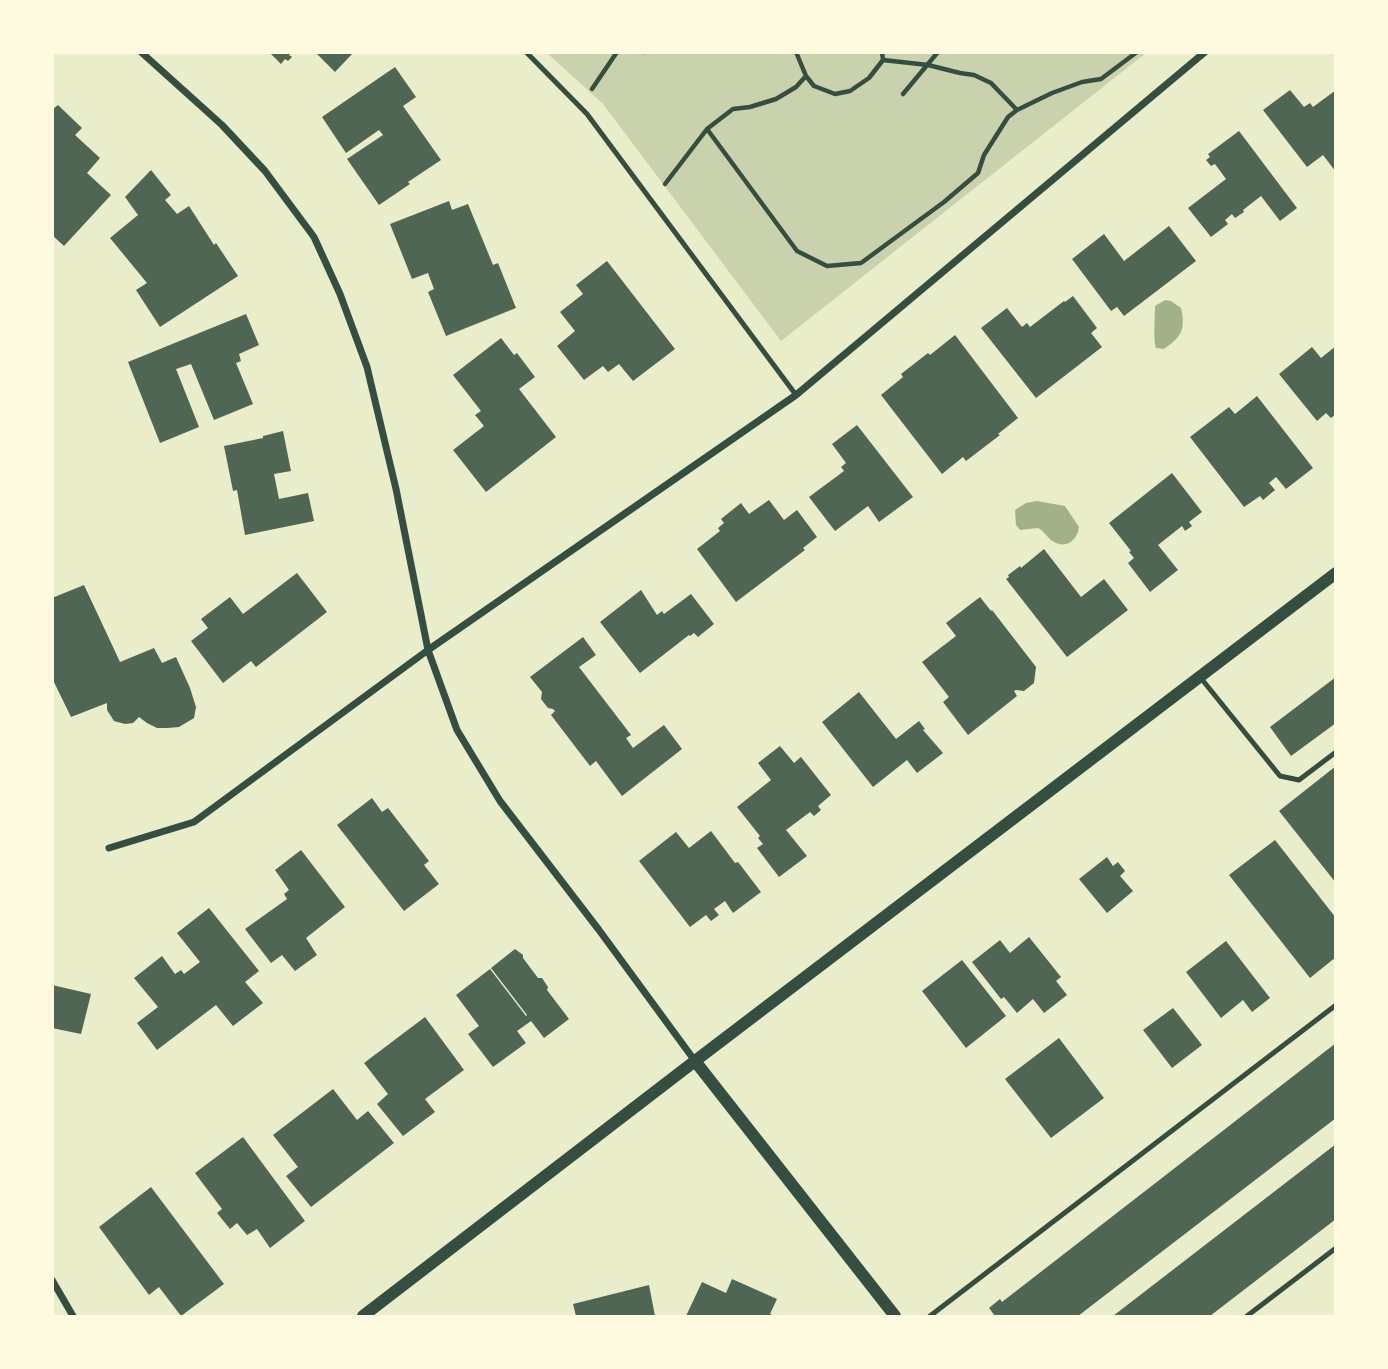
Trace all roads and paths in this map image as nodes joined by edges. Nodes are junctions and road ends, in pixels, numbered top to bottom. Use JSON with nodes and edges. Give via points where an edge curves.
{"nodes":[{"id":1,"x":141,"y":52,"type":"edge"},
{"id":2,"x":526,"y":52,"type":"edge"},
{"id":3,"x":617,"y":52,"type":"edge"},
{"id":4,"x":796,"y":52,"type":"edge"},
{"id":5,"x":882,"y":52,"type":"edge"},
{"id":6,"x":938,"y":52,"type":"edge"},
{"id":7,"x":1137,"y":52,"type":"edge"},
{"id":8,"x":1205,"y":52,"type":"edge"},
{"id":9,"x":883,"y":60,"type":"junction"},
{"id":10,"x":928,"y":65,"type":"junction"},
{"id":11,"x":806,"y":76,"type":"junction"},
{"id":12,"x":903,"y":94,"type":"dead end"},
{"id":13,"x":579,"y":107,"type":"junction"},
{"id":14,"x":1017,"y":110,"type":"junction"},
{"id":15,"x":707,"y":129,"type":"junction"},
{"id":16,"x":653,"y":201,"type":"junction"},
{"id":17,"x":796,"y":395,"type":"junction"},
{"id":18,"x":1335,"y":573,"type":"edge"},
{"id":19,"x":428,"y":650,"type":"junction"},
{"id":20,"x":1200,"y":677,"type":"junction"},
{"id":21,"x":1335,"y":752,"type":"edge"},
{"id":22,"x":109,"y":848,"type":"dead end"},
{"id":23,"x":1335,"y":1005,"type":"edge"},
{"id":24,"x":695,"y":1061,"type":"junction"},
{"id":25,"x":1335,"y":1248,"type":"edge"},
{"id":26,"x":52,"y":1280,"type":"edge"},
{"id":27,"x":73,"y":1317,"type":"edge"},
{"id":28,"x":363,"y":1317,"type":"edge"},
{"id":29,"x":895,"y":1317,"type":"edge"},
{"id":30,"x":930,"y":1317,"type":"edge"},
{"id":31,"x":1247,"y":1317,"type":"edge"}],
"edges":[{"from":1,"to":19,"type":"street","via":[[222,125],[265,171],[314,237],[367,367]]},
{"from":2,"to":13,"type":"lane"},
{"from":3,"to":13,"type":"path"},
{"from":4,"to":11,"type":"path"},
{"from":5,"to":9,"type":"path"},
{"from":6,"to":10,"type":"path"},
{"from":7,"to":14,"type":"path","via":[[1101,79],[1052,93]]},
{"from":8,"to":17,"type":"street"},
{"from":9,"to":10,"type":"path"},
{"from":9,"to":11,"type":"path","via":[[869,78],[850,91],[835,94],[814,86]]},
{"from":10,"to":12,"type":"path"},
{"from":10,"to":14,"type":"path","via":[[992,83]]},
{"from":11,"to":15,"type":"path","via":[[776,99],[733,109]]},
{"from":13,"to":16,"type":"lane"},
{"from":14,"to":15,"type":"path","via":[[984,155],[978,173],[944,202],[862,263],[827,266],[797,251]]},
{"from":15,"to":16,"type":"path"},
{"from":16,"to":17,"type":"lane"},
{"from":17,"to":19,"type":"street"},
{"from":18,"to":20,"type":"street"},
{"from":19,"to":22,"type":"street","via":[[194,822]]},
{"from":19,"to":24,"type":"street","via":[[457,730],[500,801]]},
{"from":20,"to":21,"type":"lane","via":[[1280,776],[1299,780]]},
{"from":20,"to":24,"type":"street"},
{"from":23,"to":30,"type":"lane"},
{"from":24,"to":28,"type":"street"},
{"from":24,"to":29,"type":"street"},
{"from":25,"to":31,"type":"lane"},
{"from":26,"to":27,"type":"street"}]}
